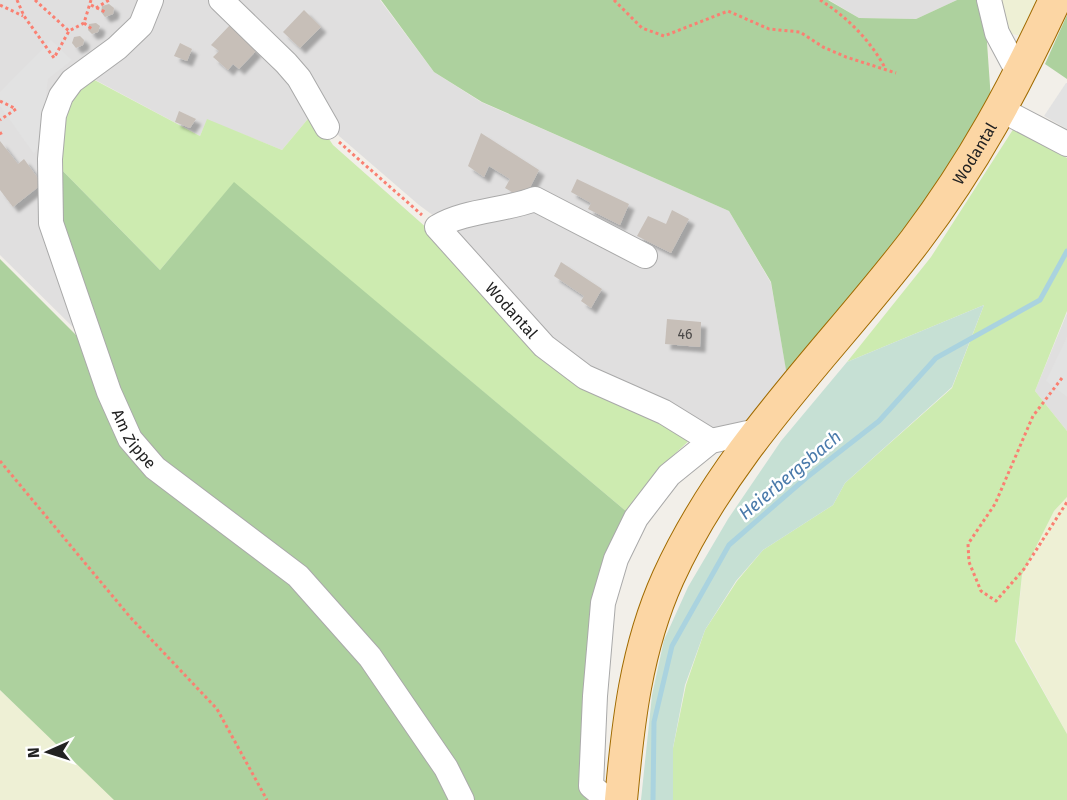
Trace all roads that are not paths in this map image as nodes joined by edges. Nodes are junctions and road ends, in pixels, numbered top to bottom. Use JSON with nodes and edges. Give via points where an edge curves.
{"nodes":[{"id":1,"x":152,"y":0,"type":"edge"},
{"id":2,"x":221,"y":0,"type":"edge"},
{"id":3,"x":989,"y":0,"type":"edge"},
{"id":4,"x":1055,"y":0,"type":"edge"},
{"id":5,"x":1020,"y":76,"type":"junction"},
{"id":6,"x":1002,"y":110,"type":"junction"},
{"id":7,"x":327,"y":127,"type":"road end"},
{"id":8,"x":1067,"y":144,"type":"edge"},
{"id":9,"x":535,"y":199,"type":"junction"},
{"id":10,"x":582,"y":203,"type":"dead end"},
{"id":11,"x":645,"y":256,"type":"dead end"},
{"id":12,"x":757,"y":431,"type":"junction"},
{"id":13,"x":711,"y":441,"type":"junction"},
{"id":14,"x":462,"y":800,"type":"edge"},
{"id":15,"x":608,"y":800,"type":"edge"},
{"id":16,"x":621,"y":800,"type":"edge"}],
"edges":[{"from":1,"to":14,"type":"street","name":"Am Zippe","via":[[141,25],[72,81],[54,116],[51,223],[109,392],[130,439],[155,468],[298,576],[370,657],[446,768]]},
{"from":2,"to":7,"type":"street","via":[[299,78]]},
{"from":3,"to":5,"type":"street","via":[[997,33]]},
{"from":4,"to":5,"type":"main road","name":"Wodantal"},
{"from":5,"to":6,"type":"main road","name":"Wodantal"},
{"from":6,"to":8,"type":"street"},
{"from":6,"to":12,"type":"main road","name":"Wodantal","via":[[967,169],[914,242]]},
{"from":9,"to":10,"type":"street"},
{"from":9,"to":11,"type":"street"},
{"from":9,"to":13,"type":"street","name":"Wodantal","via":[[515,207],[452,218],[437,228],[544,346],[585,376],[664,412]]},
{"from":12,"to":13,"type":"street"},
{"from":12,"to":16,"type":"main road","name":"Wodantal","via":[[685,544],[649,629],[630,702]]},
{"from":13,"to":15,"type":"street","via":[[669,476],[636,518],[616,559],[603,603],[591,786]]}]}
